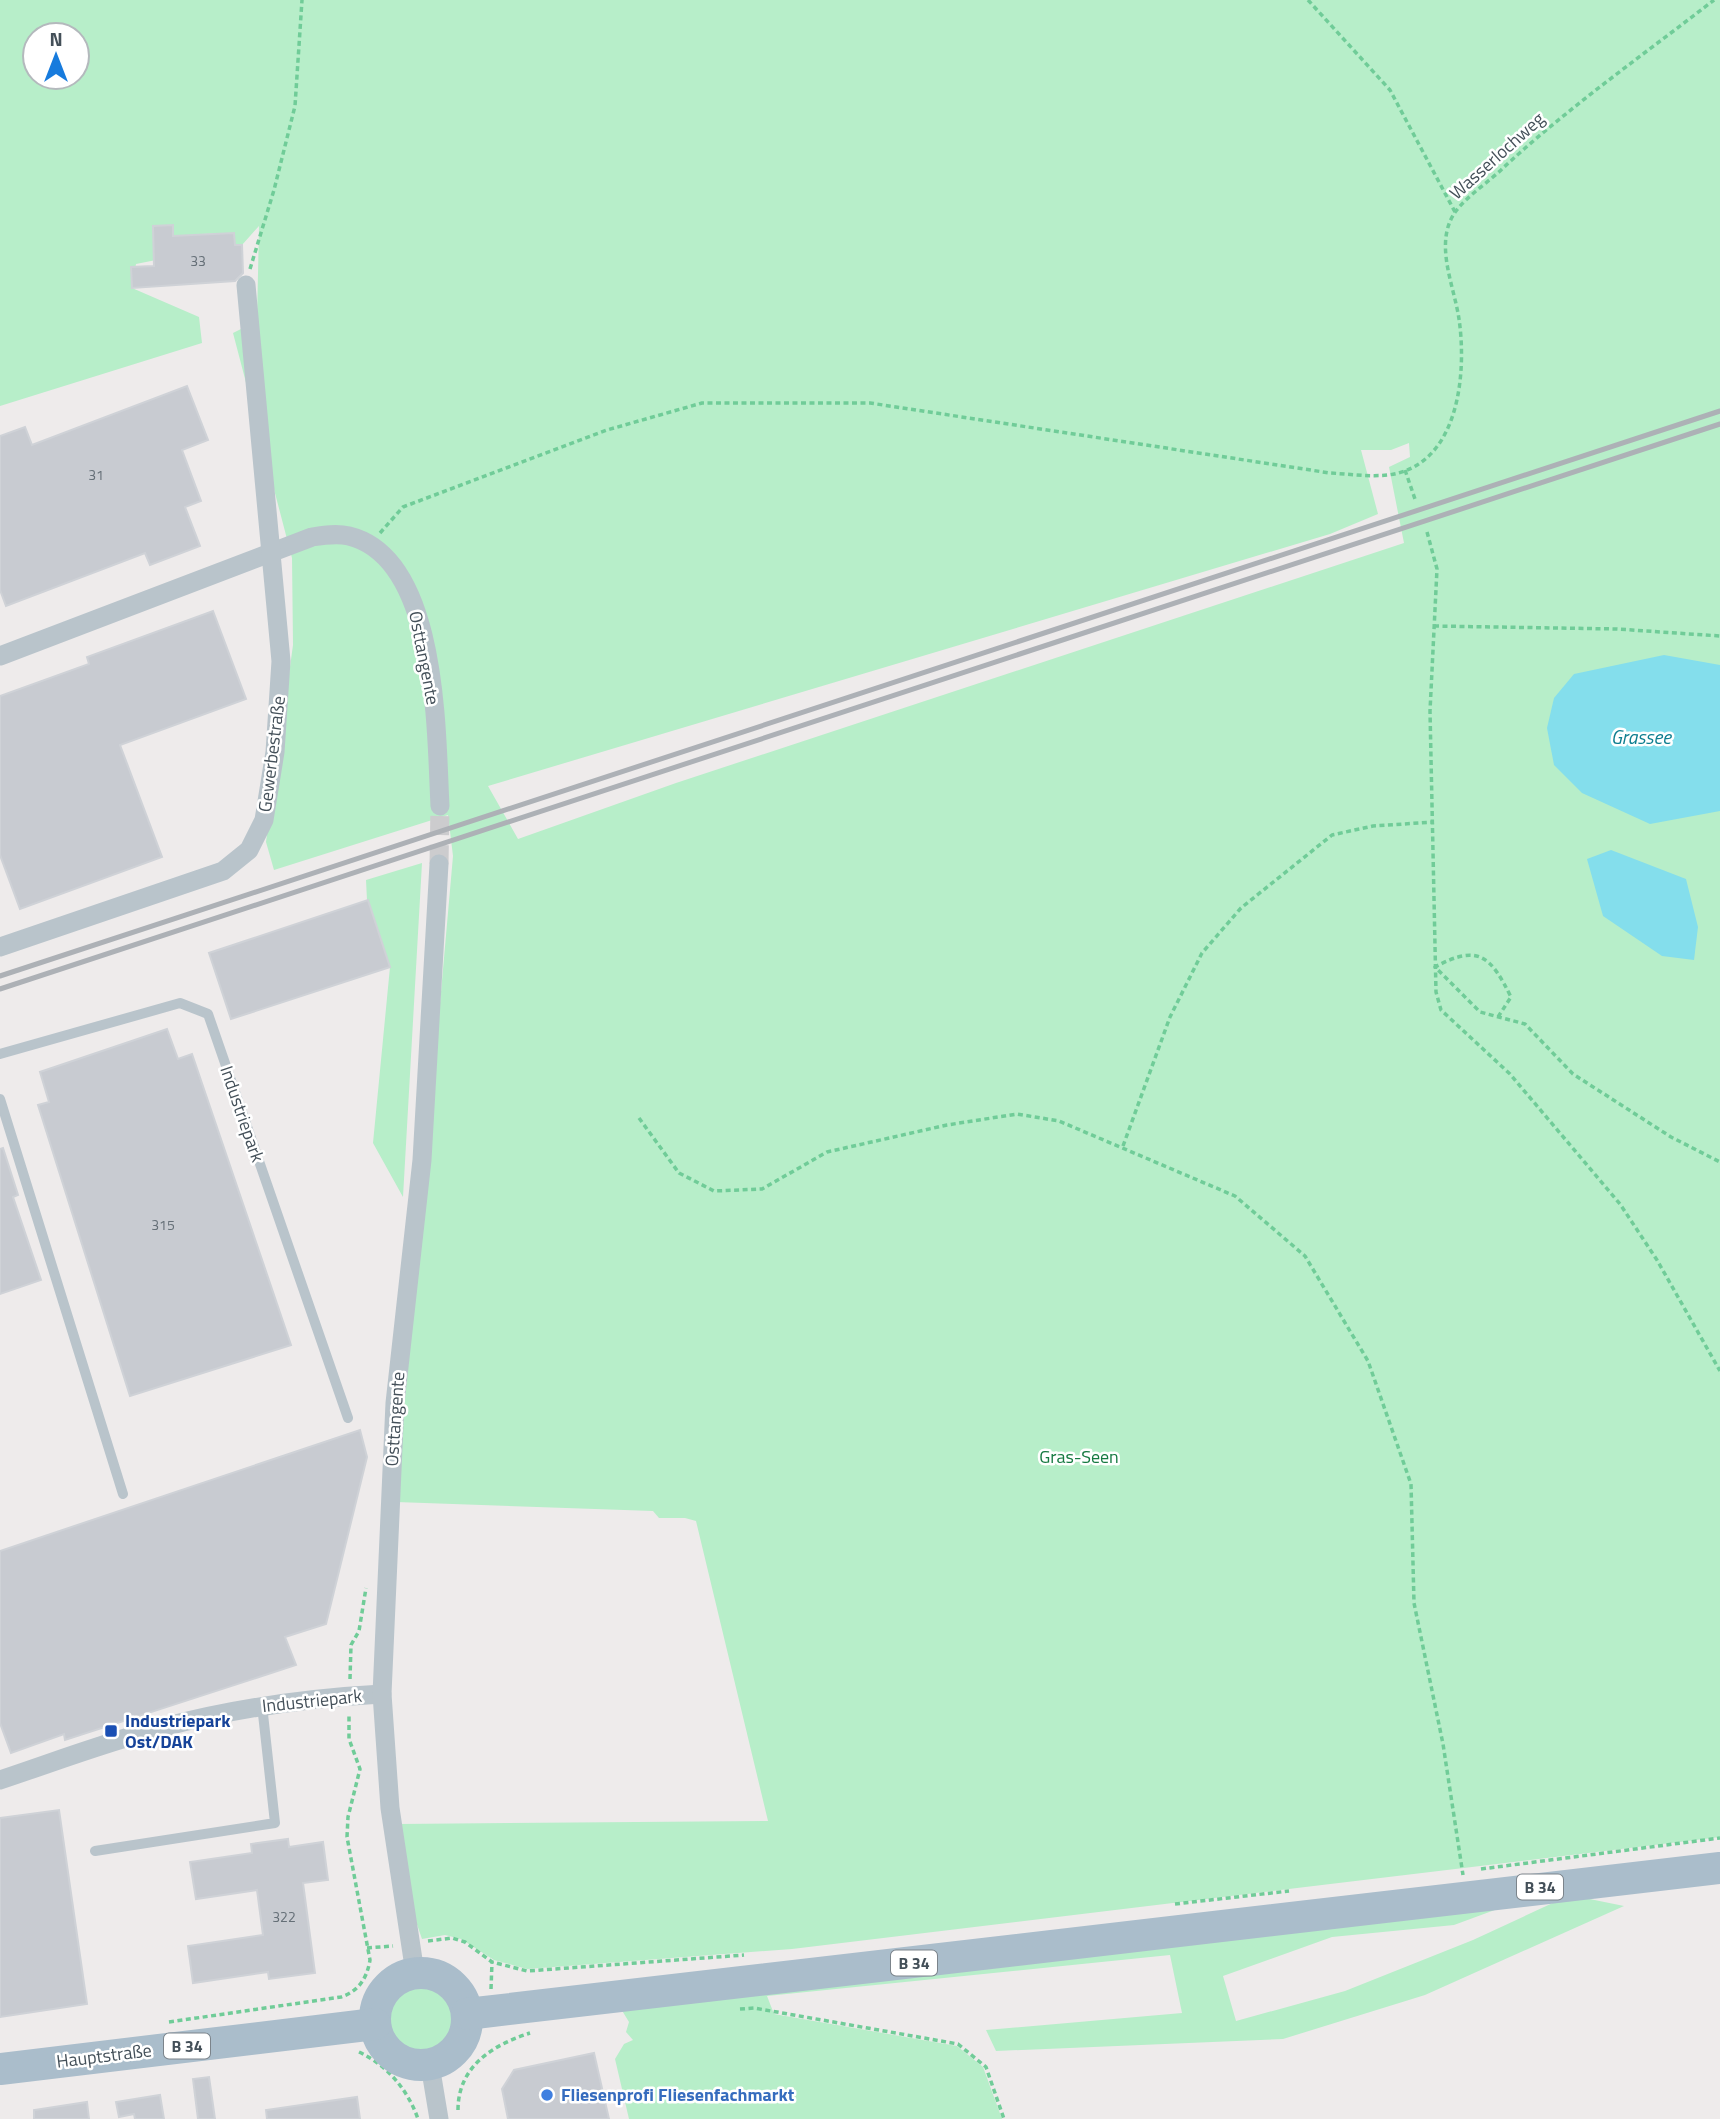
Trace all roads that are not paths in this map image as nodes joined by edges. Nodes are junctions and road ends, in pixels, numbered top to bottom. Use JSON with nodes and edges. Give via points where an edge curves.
{"nodes":[{"id":1,"x":246,"y":285,"type":"road end"},
{"id":2,"x":271,"y":553,"type":"junction"},
{"id":3,"x":0,"y":656,"type":"edge"},
{"id":4,"x":440,"y":806,"type":"tunnel mouth"},
{"id":5,"x":439,"y":864,"type":"tunnel mouth"},
{"id":6,"x":0,"y":947,"type":"edge"},
{"id":7,"x":0,"y":1054,"type":"edge"},
{"id":8,"x":0,"y":1099,"type":"edge"},
{"id":9,"x":348,"y":1418,"type":"dead end"},
{"id":10,"x":122,"y":1494,"type":"dead end"},
{"id":11,"x":382,"y":1694,"type":"junction"},
{"id":12,"x":262,"y":1705,"type":"junction"},
{"id":13,"x":0,"y":1780,"type":"edge"},
{"id":14,"x":95,"y":1851,"type":"dead end"},
{"id":15,"x":1720,"y":1868,"type":"edge"},
{"id":16,"x":413,"y":1959,"type":"junction"},
{"id":17,"x":467,"y":2014,"type":"junction"},
{"id":18,"x":361,"y":2026,"type":"junction"},
{"id":19,"x":430,"y":2065,"type":"junction"},
{"id":20,"x":0,"y":2069,"type":"edge"},
{"id":21,"x":439,"y":2119,"type":"edge"}],
"edges":[{"from":1,"to":2,"type":"street","name":"Gewerbestraße"},
{"from":2,"to":3,"type":"street"},
{"from":2,"to":4,"type":"street","name":"Osttangente","via":[[312,537],[350,536],[369,545],[403,579],[414,603],[433,698]]},
{"from":2,"to":6,"type":"street","name":"Gewerbestraße","via":[[281,661],[275,752],[264,820],[249,850],[223,871]]},
{"from":5,"to":11,"type":"street","name":"Osttangente","via":[[422,1160],[395,1403]]},
{"from":7,"to":9,"type":"lane","name":"Industriepark","via":[[180,1003],[208,1014]]},
{"from":8,"to":10,"type":"lane"},
{"from":11,"to":12,"type":"street","name":"Industriepark"},
{"from":11,"to":16,"type":"street","name":"Osttangente","via":[[390,1808]]},
{"from":12,"to":13,"type":"street","name":"Industriepark","via":[[162,1727]]},
{"from":12,"to":14,"type":"lane","via":[[275,1823]]},
{"from":15,"to":17,"type":"main road","number":"B 34"},
{"from":16,"to":17,"type":"main road","via":[[459,1994]]},
{"from":16,"to":18,"type":"main road"},
{"from":17,"to":19,"type":"main road","via":[[462,2040],[443,2060]]},
{"from":18,"to":19,"type":"main road","via":[[400,2060]]},
{"from":18,"to":20,"type":"main road","name":"Hauptstraße","number":"B 34"},
{"from":19,"to":21,"type":"street"}]}
